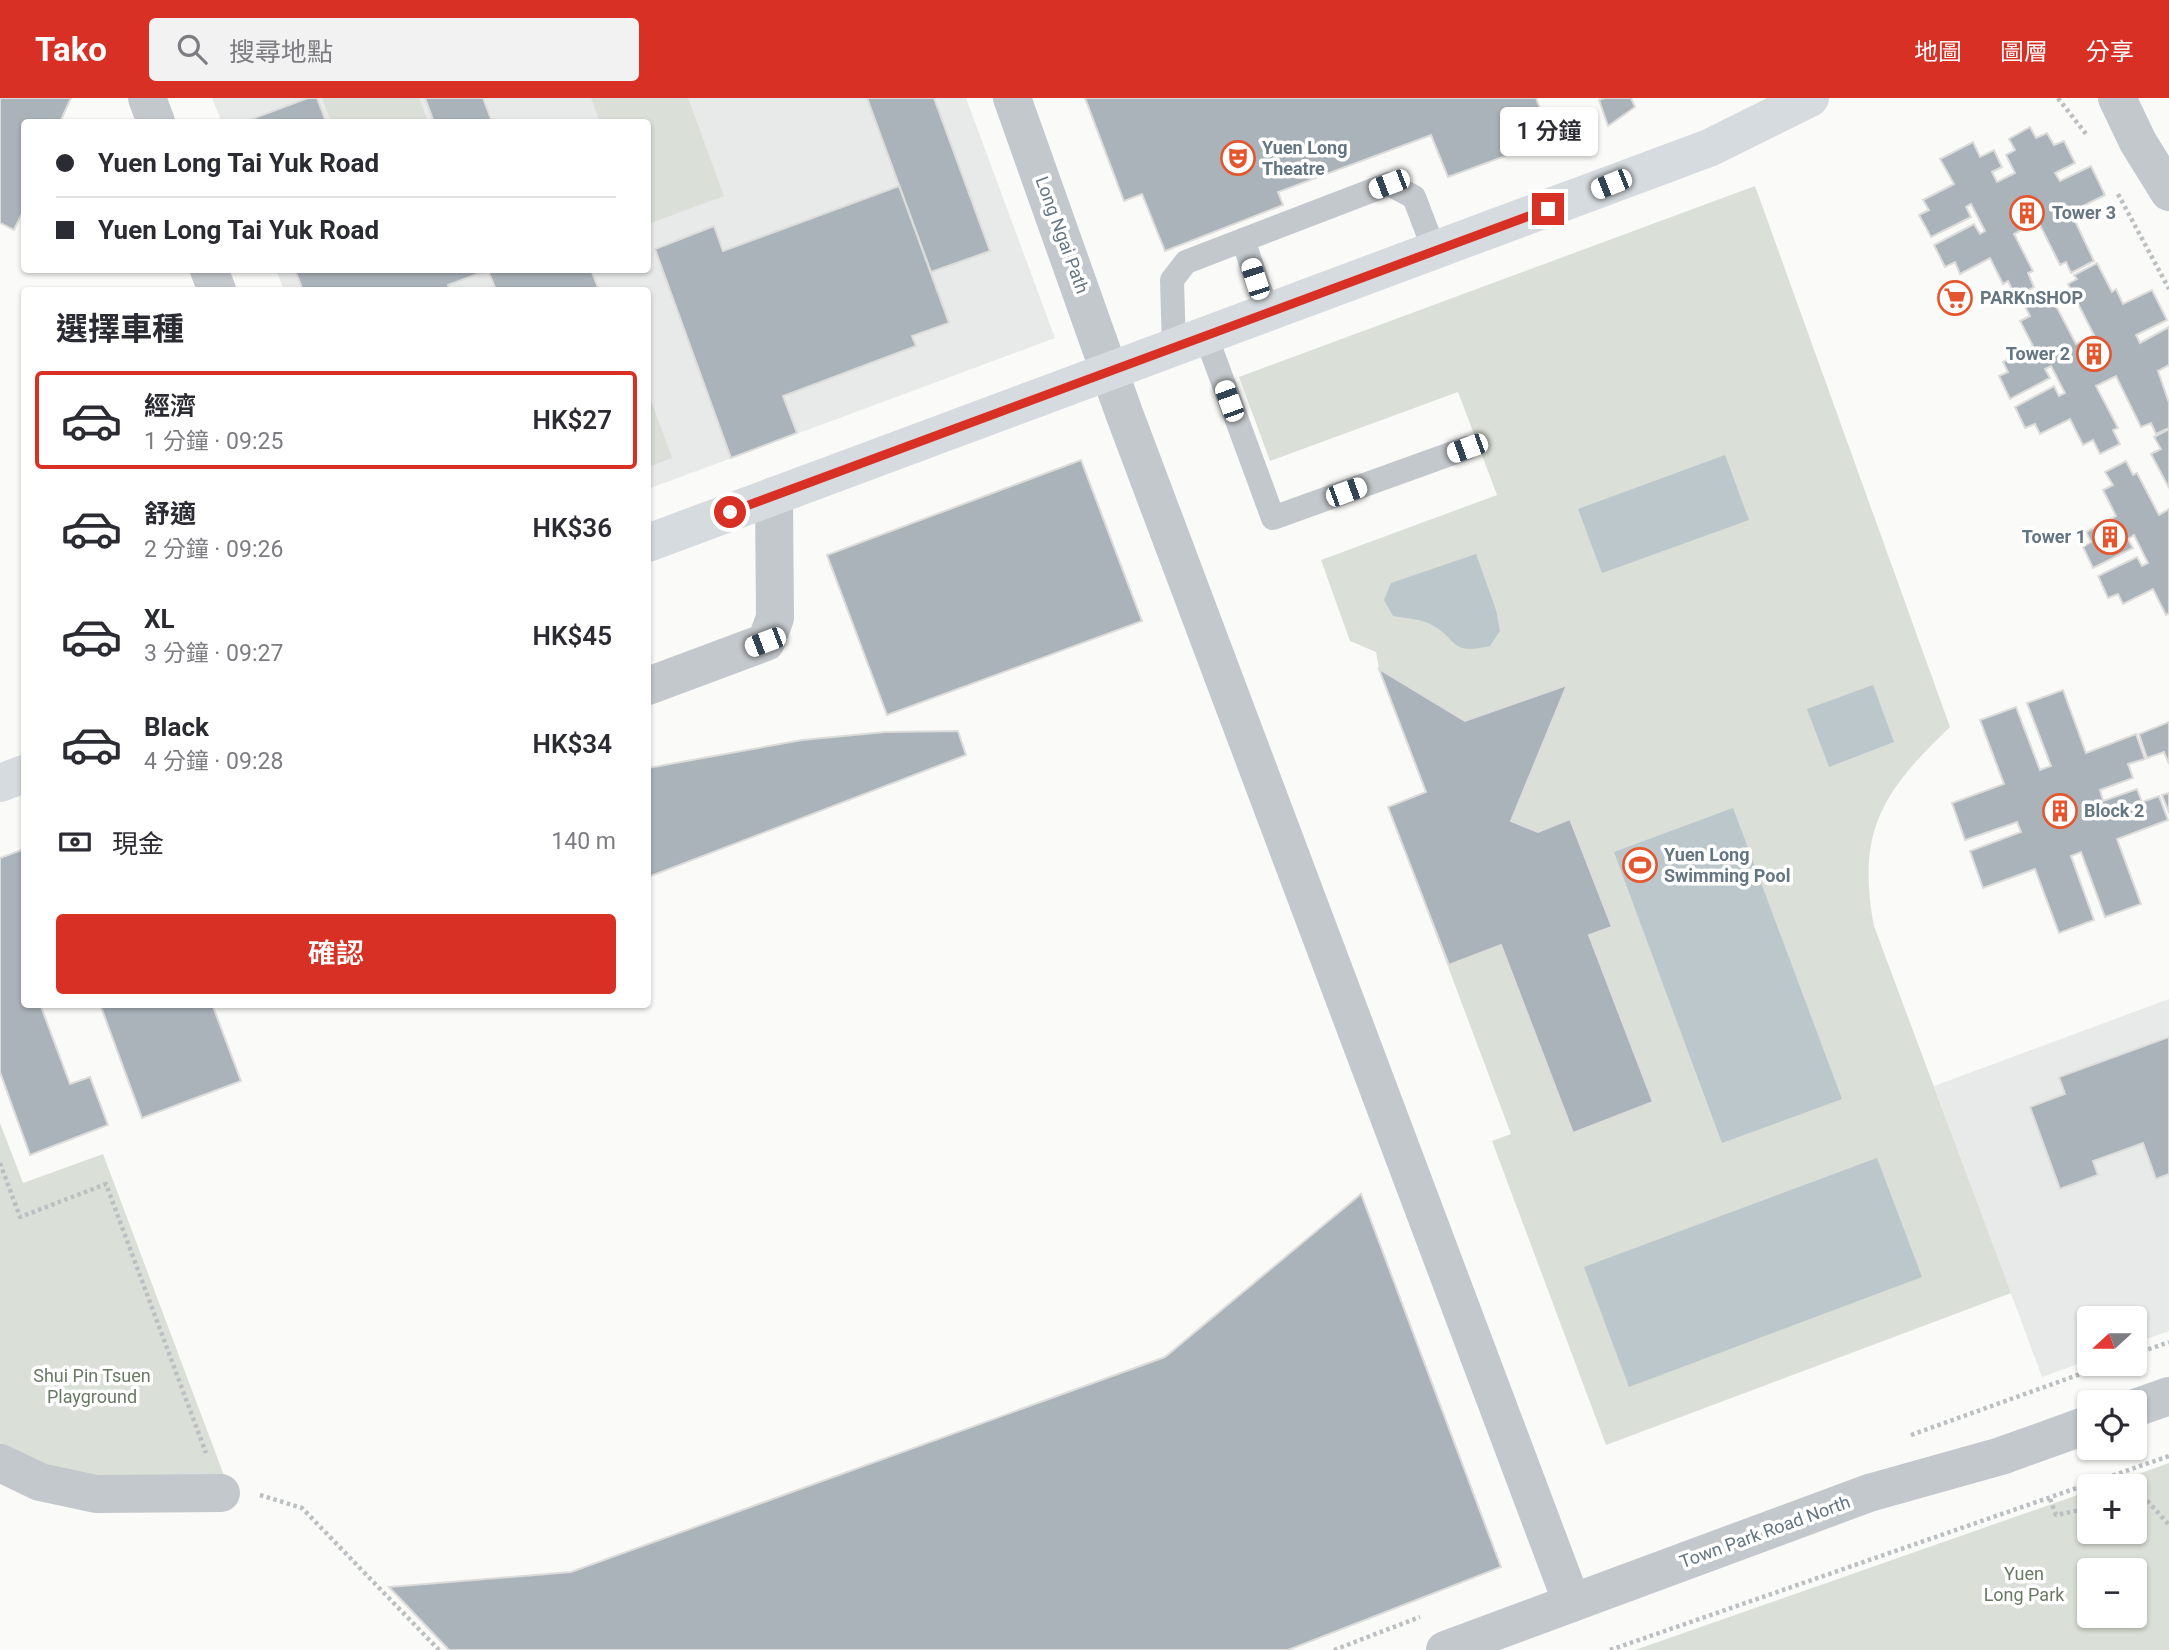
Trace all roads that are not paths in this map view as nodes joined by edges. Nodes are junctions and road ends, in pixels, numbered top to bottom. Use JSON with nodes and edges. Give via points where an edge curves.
{"nodes":[{"id":1,"x":147,"y":98,"type":"edge"},
{"id":2,"x":1012,"y":98,"type":"edge"},
{"id":3,"x":1810,"y":98,"type":"edge"},
{"id":4,"x":2117,"y":98,"type":"edge"},
{"id":5,"x":155,"y":119,"type":"edge"},
{"id":6,"x":2169,"y":192,"type":"edge"},
{"id":7,"x":1243,"y":240,"type":"junction"},
{"id":8,"x":1435,"y":252,"type":"junction"},
{"id":9,"x":1268,"y":313,"type":"junction"},
{"id":10,"x":1190,"y":343,"type":"junction"},
{"id":11,"x":1111,"y":372,"type":"junction"},
{"id":12,"x":1467,"y":448,"type":"dead end"},
{"id":13,"x":774,"y":496,"type":"junction"},
{"id":14,"x":651,"y":542,"type":"edge"},
{"id":15,"x":651,"y":686,"type":"edge"},
{"id":16,"x":21,"y":775,"type":"edge"},
{"id":17,"x":0,"y":783,"type":"edge"},
{"id":18,"x":2169,"y":1396,"type":"edge"},
{"id":19,"x":2147,"y":1404,"type":"edge"},
{"id":20,"x":2077,"y":1429,"type":"edge"},
{"id":21,"x":0,"y":1463,"type":"edge"},
{"id":22,"x":221,"y":1493,"type":"road end"},
{"id":23,"x":1572,"y":1603,"type":"junction"},
{"id":24,"x":1445,"y":1650,"type":"edge"}],
"edges":[{"from":1,"to":5,"type":"street"},
{"from":2,"to":11,"type":"street","name":"Long Ngai Path"},
{"from":3,"to":8,"type":"main road","via":[[1709,148]]},
{"from":4,"to":6,"type":"street"},
{"from":7,"to":8,"type":"lane","via":[[1389,184],[1414,197]]},
{"from":7,"to":9,"type":"lane"},
{"from":7,"to":10,"type":"lane","via":[[1186,262],[1172,280]]},
{"from":8,"to":9,"type":"main road"},
{"from":9,"to":10,"type":"main road"},
{"from":10,"to":11,"type":"main road"},
{"from":10,"to":12,"type":"lane","via":[[1273,518]]},
{"from":11,"to":13,"type":"main road"},
{"from":11,"to":23,"type":"street","name":"Long Ngai Path"},
{"from":13,"to":14,"type":"main road"},
{"from":13,"to":15,"type":"street","via":[[775,618],[765,642]]},
{"from":16,"to":17,"type":"main road"},
{"from":18,"to":19,"type":"street"},
{"from":20,"to":23,"type":"street","name":"Town Park Road North","via":[[2001,1456],[1869,1493]]},
{"from":21,"to":22,"type":"street","via":[[40,1482],[96,1494]]},
{"from":23,"to":24,"type":"street","name":"Town Park Road North"}]}
